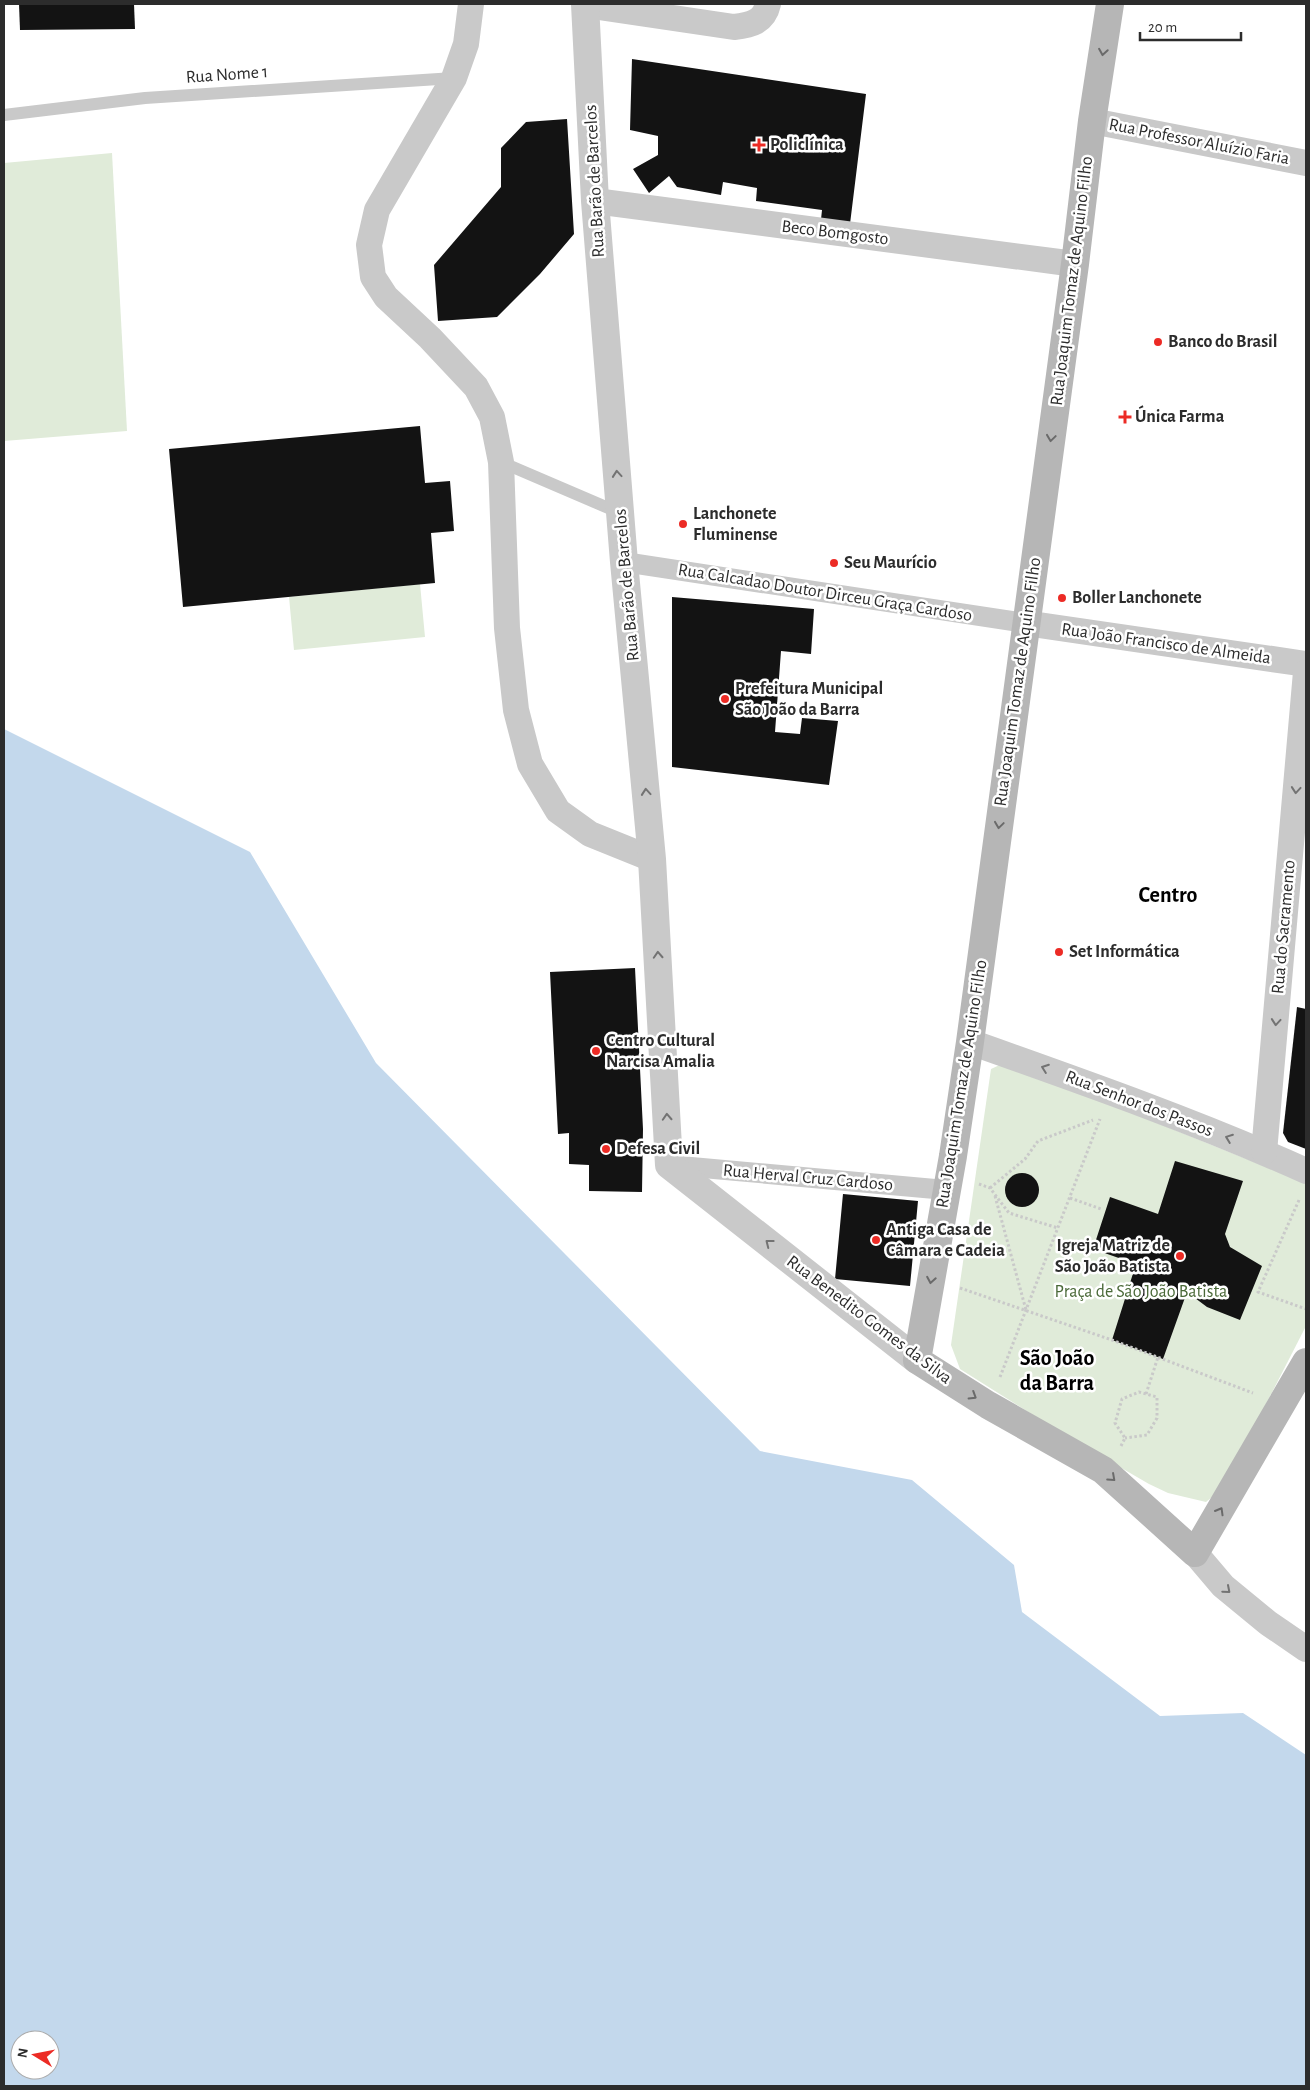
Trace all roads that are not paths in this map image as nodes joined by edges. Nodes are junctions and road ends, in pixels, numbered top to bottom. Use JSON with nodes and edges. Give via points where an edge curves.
{"nodes":[{"id":1,"x":471,"y":4,"type":"edge"},
{"id":2,"x":585,"y":4,"type":"edge"},
{"id":3,"x":768,"y":4,"type":"edge"},
{"id":4,"x":1110,"y":4,"type":"edge"},
{"id":5,"x":454,"y":78,"type":"junction"},
{"id":6,"x":4,"y":115,"type":"edge"},
{"id":7,"x":1092,"y":121,"type":"junction"},
{"id":8,"x":1306,"y":163,"type":"edge"},
{"id":9,"x":595,"y":201,"type":"junction"},
{"id":10,"x":1075,"y":264,"type":"junction"},
{"id":11,"x":501,"y":462,"type":"junction"},
{"id":12,"x":620,"y":513,"type":"junction"},
{"id":13,"x":624,"y":562,"type":"junction"},
{"id":14,"x":1025,"y":623,"type":"junction"},
{"id":15,"x":1306,"y":664,"type":"edge"},
{"id":16,"x":1306,"y":672,"type":"edge"},
{"id":17,"x":652,"y":859,"type":"junction"},
{"id":18,"x":970,"y":1042,"type":"junction"},
{"id":19,"x":1264,"y":1152,"type":"junction"},
{"id":20,"x":670,"y":1165,"type":"junction"},
{"id":21,"x":948,"y":1182,"type":"junction"},
{"id":22,"x":1304,"y":1182,"type":"edge"},
{"id":23,"x":917,"y":1360,"type":"junction"},
{"id":24,"x":1306,"y":1362,"type":"edge"},
{"id":25,"x":1293,"y":1395,"type":"edge"},
{"id":26,"x":1196,"y":1553,"type":"junction"},
{"id":27,"x":1306,"y":1649,"type":"edge"}],
"edges":[{"from":1,"to":5,"type":"street","via":[[466,44]]},
{"from":2,"to":3,"type":"street","via":[[734,28],[753,25],[762,18]]},
{"from":2,"to":9,"type":"street","name":"Rua Barão de Barcelos"},
{"from":4,"to":7,"type":"main road","name":"Rua Joaquim Tomaz de Aquino Filho","one_way":true},
{"from":5,"to":6,"type":"lane","name":"Rua Nome 1","via":[[144,98]]},
{"from":5,"to":11,"type":"street","via":[[377,210],[369,245],[373,277],[386,297],[476,387],[492,417]]},
{"from":7,"to":8,"type":"street","name":"Rua Professor Aluízio Faria"},
{"from":7,"to":10,"type":"main road","name":"Rua Joaquim Tomaz de Aquino Filho"},
{"from":9,"to":10,"type":"street","name":"Beco Bomgosto"},
{"from":12,"to":9,"type":"street","name":"Rua Barão de Barcelos","one_way":true},
{"from":10,"to":14,"type":"main road","name":"Rua Joaquim Tomaz de Aquino Filho","one_way":true},
{"from":11,"to":12,"type":"lane"},
{"from":11,"to":17,"type":"street","via":[[507,628],[516,710],[530,764],[558,811],[590,834]]},
{"from":12,"to":13,"type":"street","name":"Rua Barão de Barcelos"},
{"from":13,"to":14,"type":"street","name":"Rua Calcadao Doutor Dirceu Graça Cardoso"},
{"from":17,"to":13,"type":"street","name":"Rua Barão de Barcelos","one_way":true},
{"from":14,"to":15,"type":"street","name":"Rua João Francisco de Almeida"},
{"from":14,"to":18,"type":"main road","name":"Rua Joaquim Tomaz de Aquino Filho","one_way":true},
{"from":16,"to":19,"type":"street","name":"Rua do Sacramento","one_way":true},
{"from":20,"to":17,"type":"street","name":"Rua Barão de Barcelos","one_way":true},
{"from":19,"to":18,"type":"street","name":"Rua Senhor dos Passos","one_way":true},
{"from":18,"to":21,"type":"main road","name":"Rua Joaquim Tomaz de Aquino Filho"},
{"from":19,"to":22,"type":"street","name":"Rua Senhor dos Passos"},
{"from":20,"to":21,"type":"street","name":"Rua Herval Cruz Cardoso"},
{"from":23,"to":20,"type":"street","name":"Rua Benedito Gomes da Silva","one_way":true},
{"from":21,"to":23,"type":"main road","name":"Rua Joaquim Tomaz de Aquino Filho","one_way":true},
{"from":23,"to":26,"type":"main road","name":"Rua Benedito Gomes da Silva","one_way":true,"via":[[1108,1474]]},
{"from":24,"to":25,"type":"main road"},
{"from":26,"to":25,"type":"main road","one_way":true},
{"from":26,"to":27,"type":"street","one_way":true,"via":[[1223,1586],[1268,1624]]}]}
